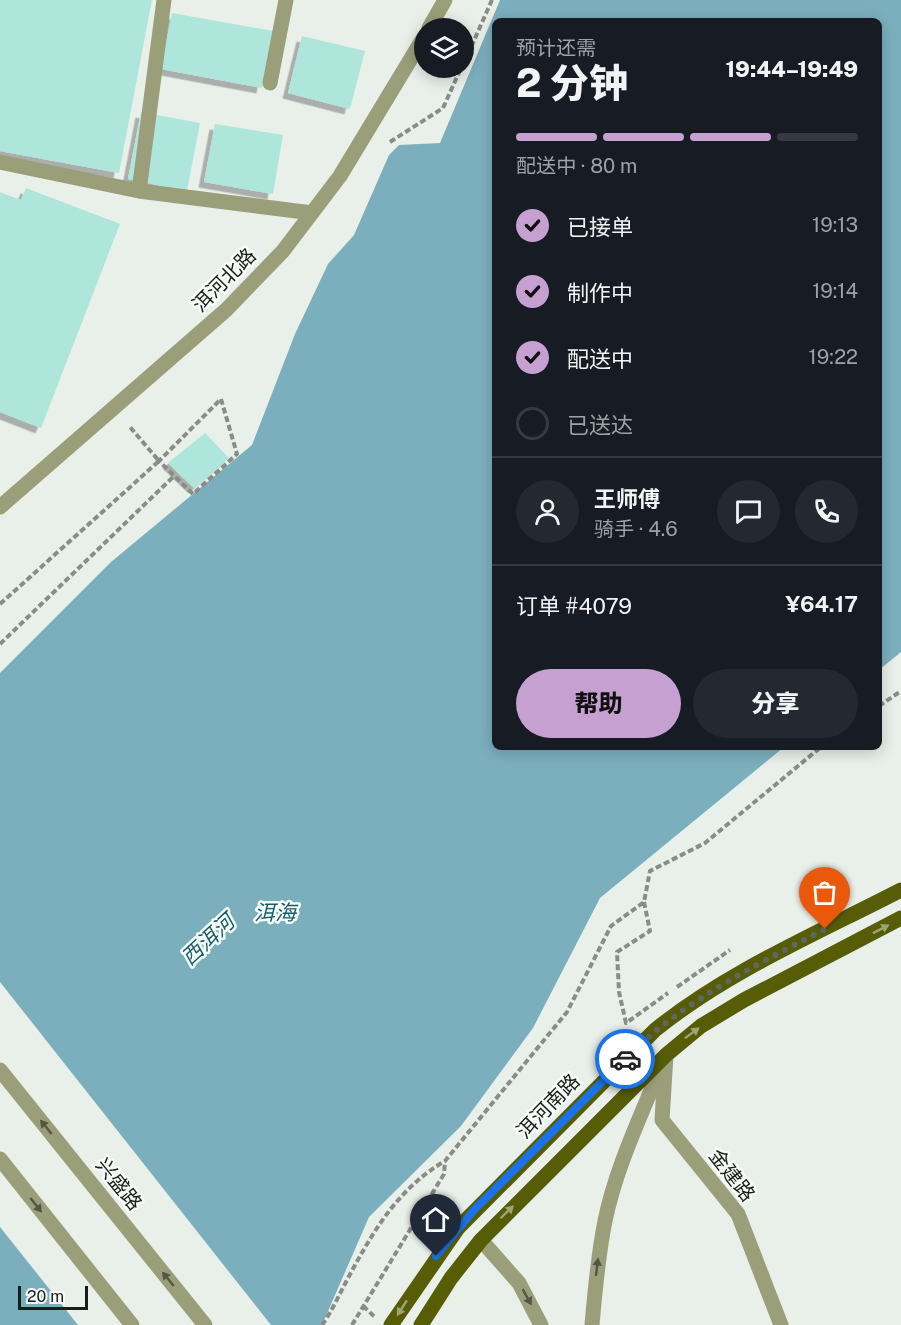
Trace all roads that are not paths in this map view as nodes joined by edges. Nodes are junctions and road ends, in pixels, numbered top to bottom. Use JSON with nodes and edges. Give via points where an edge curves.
{"nodes":[{"id":1,"x":164,"y":0,"type":"edge"},
{"id":2,"x":286,"y":0,"type":"edge"},
{"id":3,"x":445,"y":0,"type":"edge"},
{"id":4,"x":435,"y":18,"type":"edge"},
{"id":5,"x":414,"y":54,"type":"edge"},
{"id":6,"x":270,"y":83,"type":"dead end"},
{"id":7,"x":0,"y":162,"type":"edge"},
{"id":8,"x":139,"y":191,"type":"junction"},
{"id":9,"x":312,"y":213,"type":"junction"},
{"id":10,"x":0,"y":507,"type":"edge"},
{"id":11,"x":901,"y":890,"type":"edge"},
{"id":12,"x":901,"y":918,"type":"edge"},
{"id":13,"x":666,"y":1055,"type":"junction"},
{"id":14,"x":0,"y":1070,"type":"edge"},
{"id":15,"x":0,"y":1159,"type":"edge"},
{"id":16,"x":459,"y":1226,"type":"junction"},
{"id":17,"x":480,"y":1240,"type":"junction"},
{"id":18,"x":132,"y":1325,"type":"edge"},
{"id":19,"x":205,"y":1325,"type":"edge"},
{"id":20,"x":391,"y":1325,"type":"edge"},
{"id":21,"x":421,"y":1325,"type":"edge"},
{"id":22,"x":541,"y":1325,"type":"edge"},
{"id":23,"x":592,"y":1325,"type":"edge"},
{"id":24,"x":781,"y":1325,"type":"edge"}],
"edges":[{"from":1,"to":8,"type":"street"},
{"from":2,"to":6,"type":"street"},
{"from":3,"to":4,"type":"street"},
{"from":5,"to":9,"type":"street","name":"洱河北路","via":[[340,176]]},
{"from":7,"to":8,"type":"street"},
{"from":8,"to":9,"type":"street"},
{"from":9,"to":10,"type":"street","name":"洱河北路","via":[[283,251],[226,310]]},
{"from":11,"to":16,"type":"main road","name":"洱河南路","via":[[750,968],[674,1015],[628,1055]]},
{"from":13,"to":12,"type":"main road","one_way":true,"via":[[701,1026],[744,1000]]},
{"from":17,"to":13,"type":"main road","one_way":true},
{"from":23,"to":13,"type":"street","one_way":true,"via":[[605,1219]]},
{"from":13,"to":24,"type":"street","name":"金建路","via":[[662,1120],[738,1214]]},
{"from":19,"to":14,"type":"street","name":"兴盛路","one_way":true},
{"from":15,"to":18,"type":"street","one_way":true},
{"from":16,"to":17,"type":"main road"},
{"from":16,"to":20,"type":"main road","name":"洱河南路","one_way":true},
{"from":17,"to":21,"type":"main road"},
{"from":17,"to":22,"type":"street","one_way":true,"via":[[519,1283]]}]}
